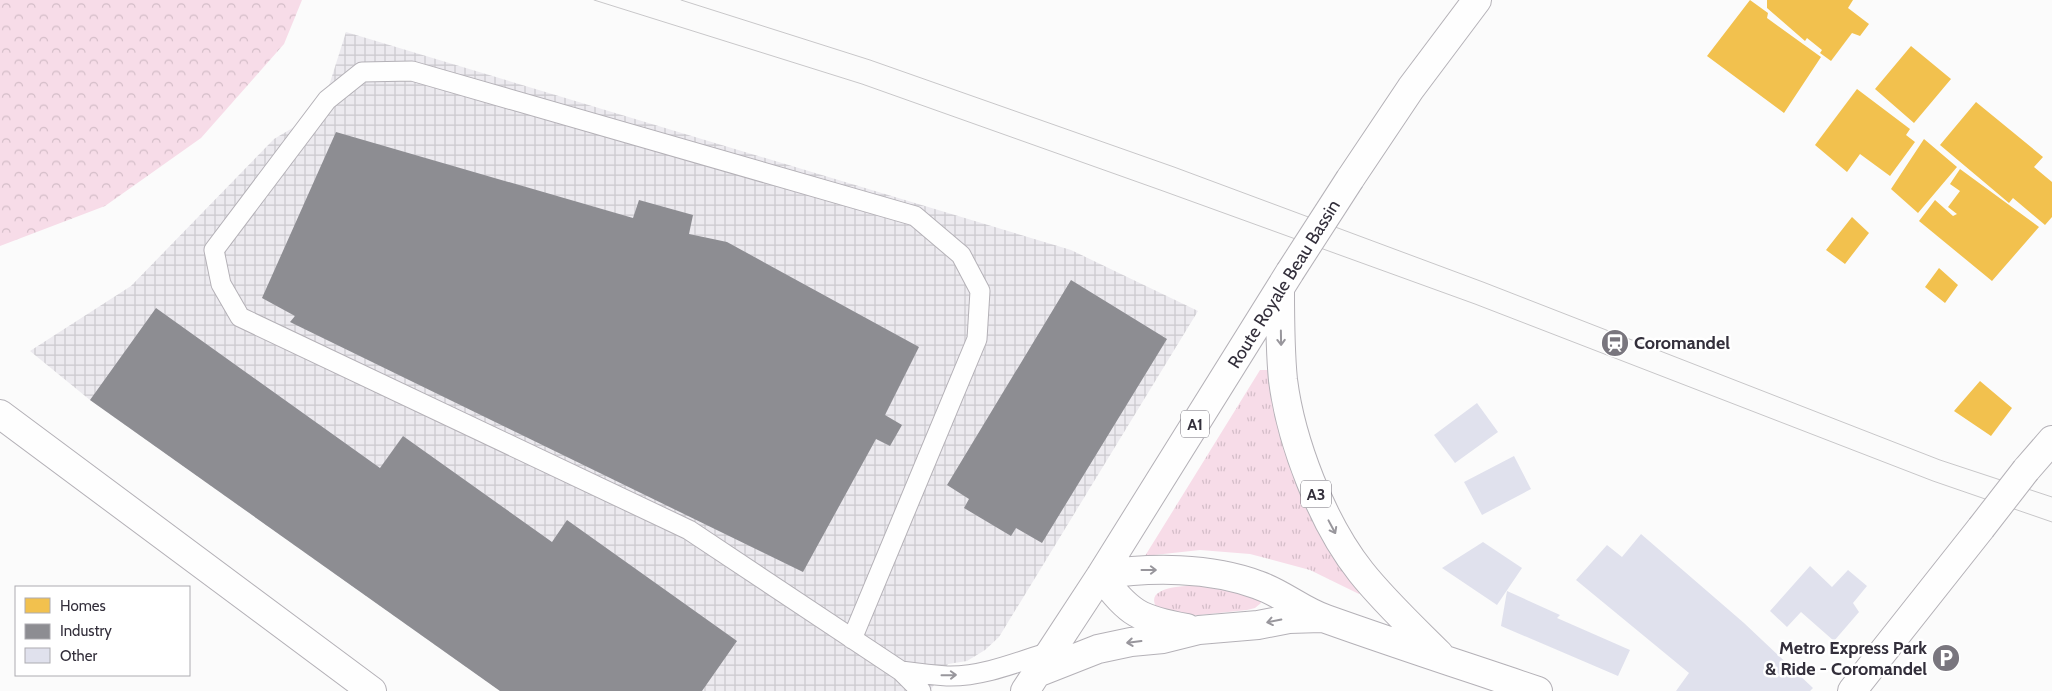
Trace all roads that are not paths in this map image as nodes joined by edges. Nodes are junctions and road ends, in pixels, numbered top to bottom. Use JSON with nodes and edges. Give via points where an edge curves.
{"nodes":[{"id":1,"x":1477,"y":0,"type":"edge"},
{"id":2,"x":1285,"y":281,"type":"junction"},
{"id":3,"x":0,"y":414,"type":"edge"},
{"id":4,"x":2052,"y":440,"type":"edge"},
{"id":5,"x":1101,"y":575,"type":"junction"},
{"id":6,"x":1323,"y":618,"type":"junction"},
{"id":7,"x":1199,"y":630,"type":"junction"},
{"id":8,"x":852,"y":639,"type":"junction"},
{"id":9,"x":1444,"y":659,"type":"junction"},
{"id":10,"x":901,"y":671,"type":"junction"},
{"id":11,"x":1038,"y":672,"type":"edge"},
{"id":12,"x":372,"y":691,"type":"edge"},
{"id":13,"x":921,"y":691,"type":"edge"},
{"id":14,"x":1538,"y":691,"type":"edge"},
{"id":15,"x":1852,"y":691,"type":"edge"}],
"edges":[{"from":1,"to":2,"type":"main road","name":"Route Royale Beau Bassin","number":"A1","bridge":true,"via":[[1411,88]]},
{"from":2,"to":5,"type":"main road","name":"Route Royale Beau Bassin","number":"A1"},
{"from":2,"to":9,"type":"main road","number":"A3","one_way":true,"via":[[1284,381],[1291,418],[1316,494],[1334,531],[1360,571]]},
{"from":3,"to":12,"type":"main road"},
{"from":4,"to":15,"type":"main road","bridge":true},
{"from":5,"to":6,"type":"main road","number":"A3","one_way":true,"via":[[1133,570],[1179,570],[1228,576],[1259,585]]},
{"from":5,"to":7,"type":"main road","number":"A3","via":[[1123,602],[1146,619]]},
{"from":5,"to":11,"type":"main road","number":"A1"},
{"from":6,"to":7,"type":"main road","number":"A3","one_way":true,"via":[[1288,618],[1258,625]]},
{"from":6,"to":9,"type":"main road","number":"A3"},
{"from":7,"to":11,"type":"main road","number":"A3","one_way":true,"via":[[1098,649]]},
{"from":8,"to":8,"type":"lane","via":[[977,339],[980,291],[961,255],[915,216],[412,71],[362,72],[328,100],[214,250],[221,284],[240,317],[689,530]]},
{"from":8,"to":10,"type":"lane"},
{"from":9,"to":14,"type":"main road","number":"A3"},
{"from":10,"to":11,"type":"lane","one_way":true,"via":[[948,676],[998,668]]},
{"from":10,"to":13,"type":"lane"}]}
